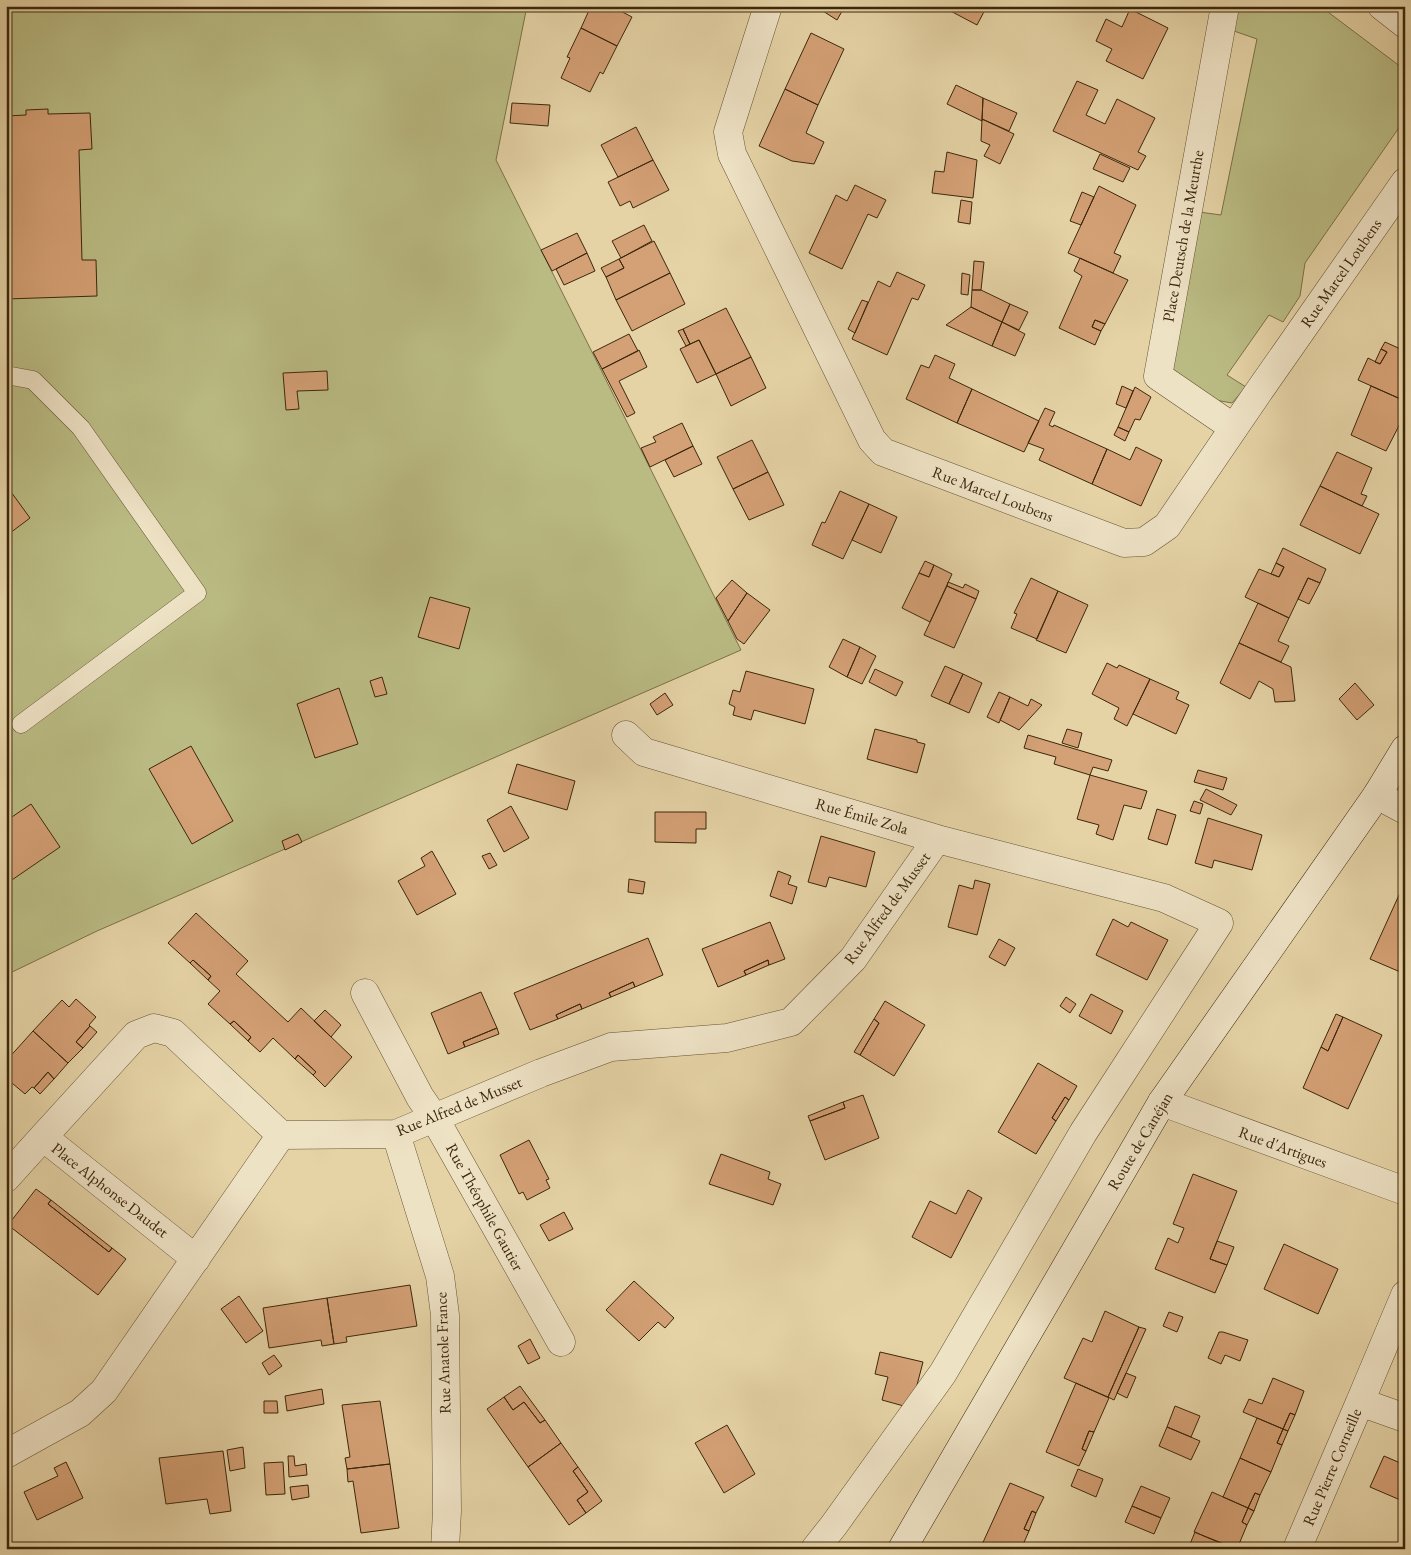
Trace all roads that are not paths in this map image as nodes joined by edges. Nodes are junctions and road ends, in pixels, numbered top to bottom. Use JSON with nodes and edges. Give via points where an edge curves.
{"nodes":[{"id":1,"x":768,"y":6,"type":"edge"},
{"id":2,"x":1225,"y":6,"type":"edge"},
{"id":3,"x":1382,"y":6,"type":"edge"},
{"id":4,"x":1405,"y":24,"type":"edge"},
{"id":5,"x":1405,"y":182,"type":"edge"},
{"id":6,"x":6,"y":375,"type":"edge"},
{"id":7,"x":1234,"y":428,"type":"junction"},
{"id":8,"x":21,"y":724,"type":"dead end"},
{"id":9,"x":626,"y":735,"type":"dead end"},
{"id":10,"x":1405,"y":749,"type":"edge"},
{"id":11,"x":1377,"y":795,"type":"junction"},
{"id":12,"x":1405,"y":810,"type":"edge"},
{"id":13,"x":937,"y":838,"type":"junction"},
{"id":14,"x":365,"y":993,"type":"dead end"},
{"id":15,"x":1162,"y":1102,"type":"junction"},
{"id":16,"x":435,"y":1118,"type":"junction"},
{"id":17,"x":396,"y":1134,"type":"junction"},
{"id":18,"x":280,"y":1136,"type":"junction"},
{"id":19,"x":43,"y":1137,"type":"junction"},
{"id":20,"x":6,"y":1178,"type":"edge"},
{"id":21,"x":1405,"y":1192,"type":"edge"},
{"id":22,"x":196,"y":1258,"type":"junction"},
{"id":23,"x":1405,"y":1295,"type":"edge"},
{"id":24,"x":561,"y":1342,"type":"dead end"},
{"id":25,"x":1360,"y":1402,"type":"junction"},
{"id":26,"x":1405,"y":1418,"type":"edge"},
{"id":27,"x":6,"y":1454,"type":"edge"},
{"id":28,"x":446,"y":1549,"type":"edge"},
{"id":29,"x":815,"y":1549,"type":"edge"},
{"id":30,"x":902,"y":1549,"type":"edge"},
{"id":31,"x":1297,"y":1549,"type":"edge"}],
"edges":[{"from":1,"to":7,"type":"street","name":"Rue Marcel Loubens","via":[[728,132],[732,154],[872,440],[884,452],[1124,543],[1144,542],[1167,526]]},
{"from":2,"to":7,"type":"street","name":"Place Deutsch de la Meurthe","via":[[1158,376]]},
{"from":3,"to":4,"type":"street"},
{"from":5,"to":7,"type":"street","name":"Rue Marcel Loubens"},
{"from":6,"to":8,"type":"lane","via":[[33,380],[81,428],[197,593]]},
{"from":9,"to":13,"type":"street","name":"Rue Émile Zola","via":[[644,752]]},
{"from":10,"to":11,"type":"street","name":"Route de Canéjan"},
{"from":11,"to":12,"type":"street"},
{"from":11,"to":15,"type":"street","name":"Route de Canéjan"},
{"from":13,"to":16,"type":"street","name":"Rue Alfred de Musset","via":[[853,959],[791,1022],[727,1038],[612,1047]]},
{"from":13,"to":29,"type":"street","name":"Rue Émile Zola","via":[[1164,898],[1219,923],[1083,1133],[943,1373]]},
{"from":14,"to":16,"type":"street","name":"Rue Théophile Gautier","via":[[420,1097]]},
{"from":15,"to":21,"type":"street","name":"Rue d'Artigues"},
{"from":15,"to":30,"type":"street","name":"Route de Canéjan"},
{"from":16,"to":17,"type":"street","name":"Rue Alfred de Musset"},
{"from":16,"to":24,"type":"street","name":"Rue Théophile Gautier"},
{"from":17,"to":18,"type":"street","name":"Rue Alfred de Musset"},
{"from":17,"to":28,"type":"street","name":"Rue Anatole France","via":[[440,1276],[445,1315]]},
{"from":18,"to":19,"type":"street","name":"Place Alphonse Daudet","via":[[173,1032],[154,1028],[136,1035]]},
{"from":18,"to":22,"type":"street"},
{"from":19,"to":20,"type":"street"},
{"from":19,"to":22,"type":"street","name":"Place Alphonse Daudet"},
{"from":22,"to":27,"type":"street","via":[[104,1390],[80,1413]]},
{"from":23,"to":25,"type":"street"},
{"from":25,"to":26,"type":"street","name":"Rue Pierre Corneille"},
{"from":25,"to":31,"type":"street","name":"Rue Pierre Corneille"}]}
